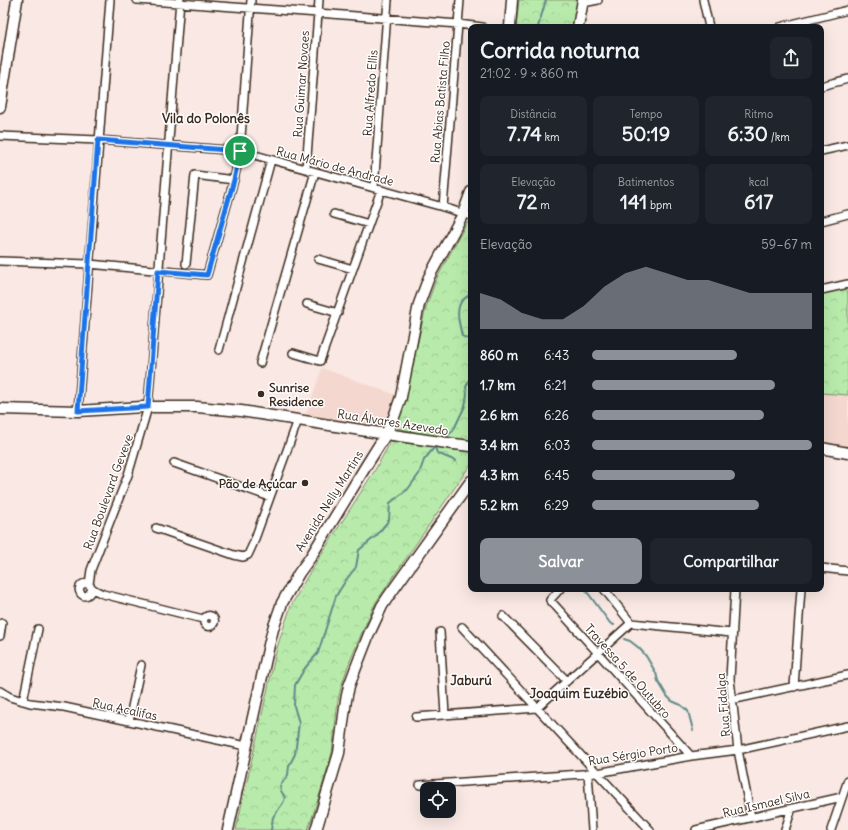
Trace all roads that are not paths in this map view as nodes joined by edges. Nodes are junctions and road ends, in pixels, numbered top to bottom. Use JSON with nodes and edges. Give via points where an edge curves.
{"nodes":[{"id":1,"x":17,"y":0,"type":"edge"},
{"id":2,"x":110,"y":0,"type":"edge"},
{"id":3,"x":137,"y":0,"type":"edge"},
{"id":4,"x":251,"y":0,"type":"edge"},
{"id":5,"x":319,"y":0,"type":"edge"},
{"id":6,"x":388,"y":0,"type":"edge"},
{"id":7,"x":460,"y":0,"type":"edge"},
{"id":8,"x":512,"y":0,"type":"edge"},
{"id":9,"x":598,"y":0,"type":"edge"},
{"id":10,"x":703,"y":0,"type":"edge"},
{"id":11,"x":180,"y":2,"type":"edge"},
{"id":12,"x":583,"y":2,"type":"edge"},
{"id":13,"x":250,"y":8,"type":"junction"},
{"id":14,"x":848,"y":10,"type":"edge"},
{"id":15,"x":318,"y":13,"type":"junction"},
{"id":16,"x":386,"y":18,"type":"junction"},
{"id":17,"x":458,"y":24,"type":"junction"},
{"id":18,"x":510,"y":24,"type":"edge"},
{"id":19,"x":579,"y":24,"type":"edge"},
{"id":20,"x":708,"y":24,"type":"edge"},
{"id":21,"x":792,"y":24,"type":"edge"},
{"id":22,"x":468,"y":25,"type":"edge"},
{"id":23,"x":848,"y":79,"type":"edge"},
{"id":24,"x":824,"y":85,"type":"edge"},
{"id":25,"x":0,"y":107,"type":"edge"},
{"id":26,"x":0,"y":136,"type":"edge"},
{"id":27,"x":98,"y":140,"type":"junction"},
{"id":28,"x":848,"y":145,"type":"edge"},
{"id":29,"x":168,"y":146,"type":"junction"},
{"id":30,"x":824,"y":150,"type":"edge"},
{"id":31,"x":240,"y":151,"type":"junction"},
{"id":32,"x":271,"y":160,"type":"junction"},
{"id":33,"x":306,"y":169,"type":"junction"},
{"id":34,"x":315,"y":172,"type":"junction"},
{"id":35,"x":234,"y":180,"type":"junction"},
{"id":36,"x":374,"y":188,"type":"junction"},
{"id":37,"x":382,"y":190,"type":"junction"},
{"id":38,"x":443,"y":207,"type":"junction"},
{"id":39,"x":334,"y":214,"type":"dead end"},
{"id":40,"x":848,"y":214,"type":"edge"},
{"id":41,"x":467,"y":215,"type":"edge"},
{"id":42,"x":824,"y":220,"type":"edge"},
{"id":43,"x":369,"y":224,"type":"junction"},
{"id":44,"x":318,"y":259,"type":"dead end"},
{"id":45,"x":0,"y":261,"type":"edge"},
{"id":46,"x":89,"y":264,"type":"junction"},
{"id":47,"x":186,"y":264,"type":"dead end"},
{"id":48,"x":353,"y":269,"type":"junction"},
{"id":49,"x":158,"y":271,"type":"junction"},
{"id":50,"x":848,"y":284,"type":"edge"},
{"id":51,"x":824,"y":289,"type":"edge"},
{"id":52,"x":307,"y":304,"type":"dead end"},
{"id":53,"x":338,"y":313,"type":"junction"},
{"id":54,"x":219,"y":350,"type":"dead end"},
{"id":55,"x":293,"y":353,"type":"dead end"},
{"id":56,"x":260,"y":363,"type":"dead end"},
{"id":57,"x":148,"y":407,"type":"junction"},
{"id":58,"x":0,"y":410,"type":"edge"},
{"id":59,"x":78,"y":411,"type":"junction"},
{"id":60,"x":298,"y":420,"type":"junction"},
{"id":61,"x":386,"y":434,"type":"junction"},
{"id":62,"x":468,"y":446,"type":"edge"},
{"id":63,"x":824,"y":449,"type":"edge"},
{"id":64,"x":848,"y":453,"type":"edge"},
{"id":65,"x":174,"y":463,"type":"dead end"},
{"id":66,"x":468,"y":485,"type":"edge"},
{"id":67,"x":270,"y":497,"type":"junction"},
{"id":68,"x":156,"y":528,"type":"dead end"},
{"id":69,"x":824,"y":568,"type":"edge"},
{"id":70,"x":848,"y":571,"type":"edge"},
{"id":71,"x":557,"y":592,"type":"edge"},
{"id":72,"x":606,"y":592,"type":"edge"},
{"id":73,"x":735,"y":592,"type":"edge"},
{"id":74,"x":801,"y":592,"type":"edge"},
{"id":75,"x":503,"y":616,"type":"dead end"},
{"id":76,"x":203,"y":619,"type":"dead end"},
{"id":77,"x":2,"y":623,"type":"dead end"},
{"id":78,"x":631,"y":623,"type":"junction"},
{"id":79,"x":462,"y":627,"type":"dead end"},
{"id":80,"x":38,"y":629,"type":"dead end"},
{"id":81,"x":440,"y":632,"type":"dead end"},
{"id":82,"x":732,"y":633,"type":"junction"},
{"id":83,"x":0,"y":636,"type":"edge"},
{"id":84,"x":597,"y":653,"type":"junction"},
{"id":85,"x":141,"y":665,"type":"dead end"},
{"id":86,"x":848,"y":675,"type":"edge"},
{"id":87,"x":567,"y":681,"type":"junction"},
{"id":88,"x":794,"y":687,"type":"junction"},
{"id":89,"x":0,"y":691,"type":"edge"},
{"id":90,"x":731,"y":700,"type":"junction"},
{"id":91,"x":23,"y":701,"type":"junction"},
{"id":92,"x":537,"y":708,"type":"junction"},
{"id":93,"x":445,"y":715,"type":"junction"},
{"id":94,"x":416,"y":717,"type":"dead end"},
{"id":95,"x":129,"y":721,"type":"junction"},
{"id":96,"x":848,"y":726,"type":"edge"},
{"id":97,"x":246,"y":746,"type":"junction"},
{"id":98,"x":738,"y":750,"type":"junction"},
{"id":99,"x":691,"y":756,"type":"junction"},
{"id":100,"x":588,"y":773,"type":"junction"},
{"id":101,"x":597,"y":773,"type":"junction"},
{"id":102,"x":848,"y":780,"type":"edge"},
{"id":103,"x":456,"y":782,"type":"edge"},
{"id":104,"x":842,"y":797,"type":"junction"},
{"id":105,"x":792,"y":808,"type":"junction"},
{"id":106,"x":751,"y":817,"type":"junction"},
{"id":107,"x":228,"y":830,"type":"edge"},
{"id":108,"x":316,"y":830,"type":"edge"},
{"id":109,"x":592,"y":830,"type":"edge"},
{"id":110,"x":650,"y":830,"type":"edge"},
{"id":111,"x":696,"y":830,"type":"edge"},
{"id":112,"x":785,"y":830,"type":"edge"},
{"id":113,"x":831,"y":830,"type":"edge"}],
"edges":[{"from":1,"to":25,"type":"main road"},
{"from":2,"to":27,"type":"street"},
{"from":3,"to":11,"type":"street"},
{"from":4,"to":13,"type":"street"},
{"from":5,"to":15,"type":"street","name":"Rua Guimar Novaes"},
{"from":6,"to":16,"type":"street","name":"Rua Alfredo Ellis"},
{"from":7,"to":17,"type":"street","name":"Rua Abias Batista Filho"},
{"from":8,"to":18,"type":"main road"},
{"from":9,"to":12,"type":"street"},
{"from":10,"to":20,"type":"street"},
{"from":11,"to":13,"type":"street"},
{"from":11,"to":29,"type":"street","name":"Rua Boulevard Geveve"},
{"from":12,"to":19,"type":"main road"},
{"from":13,"to":15,"type":"street"},
{"from":13,"to":31,"type":"street"},
{"from":14,"to":21,"type":"street"},
{"from":15,"to":16,"type":"street"},
{"from":15,"to":33,"type":"street","name":"Rua Guimar Novaes"},
{"from":16,"to":17,"type":"street"},
{"from":16,"to":36,"type":"street","name":"Rua Alfredo Ellis"},
{"from":17,"to":22,"type":"street"},
{"from":17,"to":38,"type":"street","name":"Rua Abias Batista Filho"},
{"from":23,"to":24,"type":"street"},
{"from":26,"to":27,"type":"street","name":"Rua Mário de Andrade"},
{"from":27,"to":29,"type":"street","name":"Rua Mário de Andrade"},
{"from":27,"to":46,"type":"street"},
{"from":28,"to":30,"type":"street"},
{"from":29,"to":31,"type":"street","name":"Rua Mário de Andrade"},
{"from":29,"to":49,"type":"street","name":"Rua Boulevard Geveve"},
{"from":31,"to":32,"type":"street","name":"Rua Mário de Andrade"},
{"from":31,"to":35,"type":"street"},
{"from":32,"to":33,"type":"street","name":"Rua Mário de Andrade"},
{"from":32,"to":54,"type":"street"},
{"from":33,"to":34,"type":"street","name":"Rua Mário de Andrade"},
{"from":34,"to":36,"type":"street","name":"Rua Mário de Andrade"},
{"from":34,"to":56,"type":"street"},
{"from":35,"to":47,"type":"street","via":[[195,175]]},
{"from":35,"to":49,"type":"street","via":[[207,275]]},
{"from":36,"to":37,"type":"street","name":"Rua Mário de Andrade"},
{"from":37,"to":38,"type":"street","name":"Rua Mário de Andrade"},
{"from":37,"to":43,"type":"street"},
{"from":38,"to":41,"type":"street","name":"Rua Mário de Andrade"},
{"from":39,"to":43,"type":"street"},
{"from":40,"to":42,"type":"street"},
{"from":41,"to":61,"type":"main road","name":"Avenida Nelly Martins","via":[[429,278],[419,304],[400,399]]},
{"from":43,"to":48,"type":"street"},
{"from":44,"to":48,"type":"street"},
{"from":45,"to":46,"type":"street"},
{"from":46,"to":49,"type":"street"},
{"from":46,"to":59,"type":"street"},
{"from":48,"to":53,"type":"street"},
{"from":49,"to":57,"type":"street","name":"Rua Boulevard Geveve"},
{"from":50,"to":51,"type":"street"},
{"from":52,"to":53,"type":"street"},
{"from":53,"to":55,"type":"street","via":[[320,361]]},
{"from":57,"to":59,"type":"main road","name":"Rua Álvares Azevedo"},
{"from":57,"to":60,"type":"main road","name":"Rua Álvares Azevedo","via":[[234,410]]},
{"from":57,"to":76,"type":"street","name":"Rua Boulevard Geveve","via":[[128,475],[91,570],[90,586],[103,594]]},
{"from":58,"to":59,"type":"main road","name":"Rua Álvares Azevedo"},
{"from":60,"to":61,"type":"main road","name":"Rua Álvares Azevedo"},
{"from":60,"to":67,"type":"street"},
{"from":61,"to":62,"type":"main road","name":"Rua Álvares Azevedo"},
{"from":61,"to":97,"type":"main road","name":"Avenida Nelly Martins","via":[[282,603],[273,629]]},
{"from":63,"to":64,"type":"main road"},
{"from":65,"to":67,"type":"street"},
{"from":66,"to":108,"type":"main road","via":[[382,606],[369,634],[349,686],[339,753]]},
{"from":67,"to":68,"type":"street","via":[[248,555],[227,552]]},
{"from":69,"to":70,"type":"street"},
{"from":71,"to":84,"type":"street","name":"Travessa 5 de Outubro","via":[[550,600]]},
{"from":72,"to":78,"type":"street"},
{"from":73,"to":82,"type":"street","name":"Rua Fidalga"},
{"from":74,"to":88,"type":"street"},
{"from":75,"to":87,"type":"street"},
{"from":77,"to":83,"type":"street"},
{"from":78,"to":82,"type":"street"},
{"from":78,"to":84,"type":"street"},
{"from":79,"to":92,"type":"street"},
{"from":80,"to":91,"type":"street"},
{"from":81,"to":93,"type":"street"},
{"from":82,"to":90,"type":"street","name":"Rua Fidalga"},
{"from":84,"to":87,"type":"street"},
{"from":84,"to":99,"type":"street","name":"Travessa 5 de Outubro"},
{"from":85,"to":95,"type":"street"},
{"from":86,"to":88,"type":"street"},
{"from":87,"to":92,"type":"street"},
{"from":88,"to":90,"type":"street"},
{"from":89,"to":91,"type":"street","name":"Rua Acalifas"},
{"from":90,"to":98,"type":"street","name":"Rua Fidalga"},
{"from":91,"to":95,"type":"street","name":"Rua Acalifas"},
{"from":92,"to":93,"type":"street"},
{"from":92,"to":101,"type":"street"},
{"from":93,"to":94,"type":"street"},
{"from":95,"to":97,"type":"street","name":"Rua Acalifas"},
{"from":96,"to":98,"type":"street","name":"Rua Sérgio Porto"},
{"from":97,"to":107,"type":"main road","name":"Avenida Nelly Martins"},
{"from":98,"to":99,"type":"street","name":"Rua Sérgio Porto"},
{"from":98,"to":106,"type":"street","name":"Rua Fidalga"},
{"from":99,"to":101,"type":"street","name":"Rua Sérgio Porto"},
{"from":100,"to":101,"type":"street","name":"Rua Sérgio Porto"},
{"from":100,"to":103,"type":"street","name":"Rua Sérgio Porto"},
{"from":100,"to":109,"type":"street"},
{"from":101,"to":110,"type":"street"},
{"from":102,"to":104,"type":"street"},
{"from":104,"to":105,"type":"street","name":"Rua Ismael Silva"},
{"from":104,"to":113,"type":"street"},
{"from":105,"to":106,"type":"street","name":"Rua Ismael Silva"},
{"from":105,"to":112,"type":"street"},
{"from":106,"to":111,"type":"street","name":"Rua Ismael Silva"}]}
